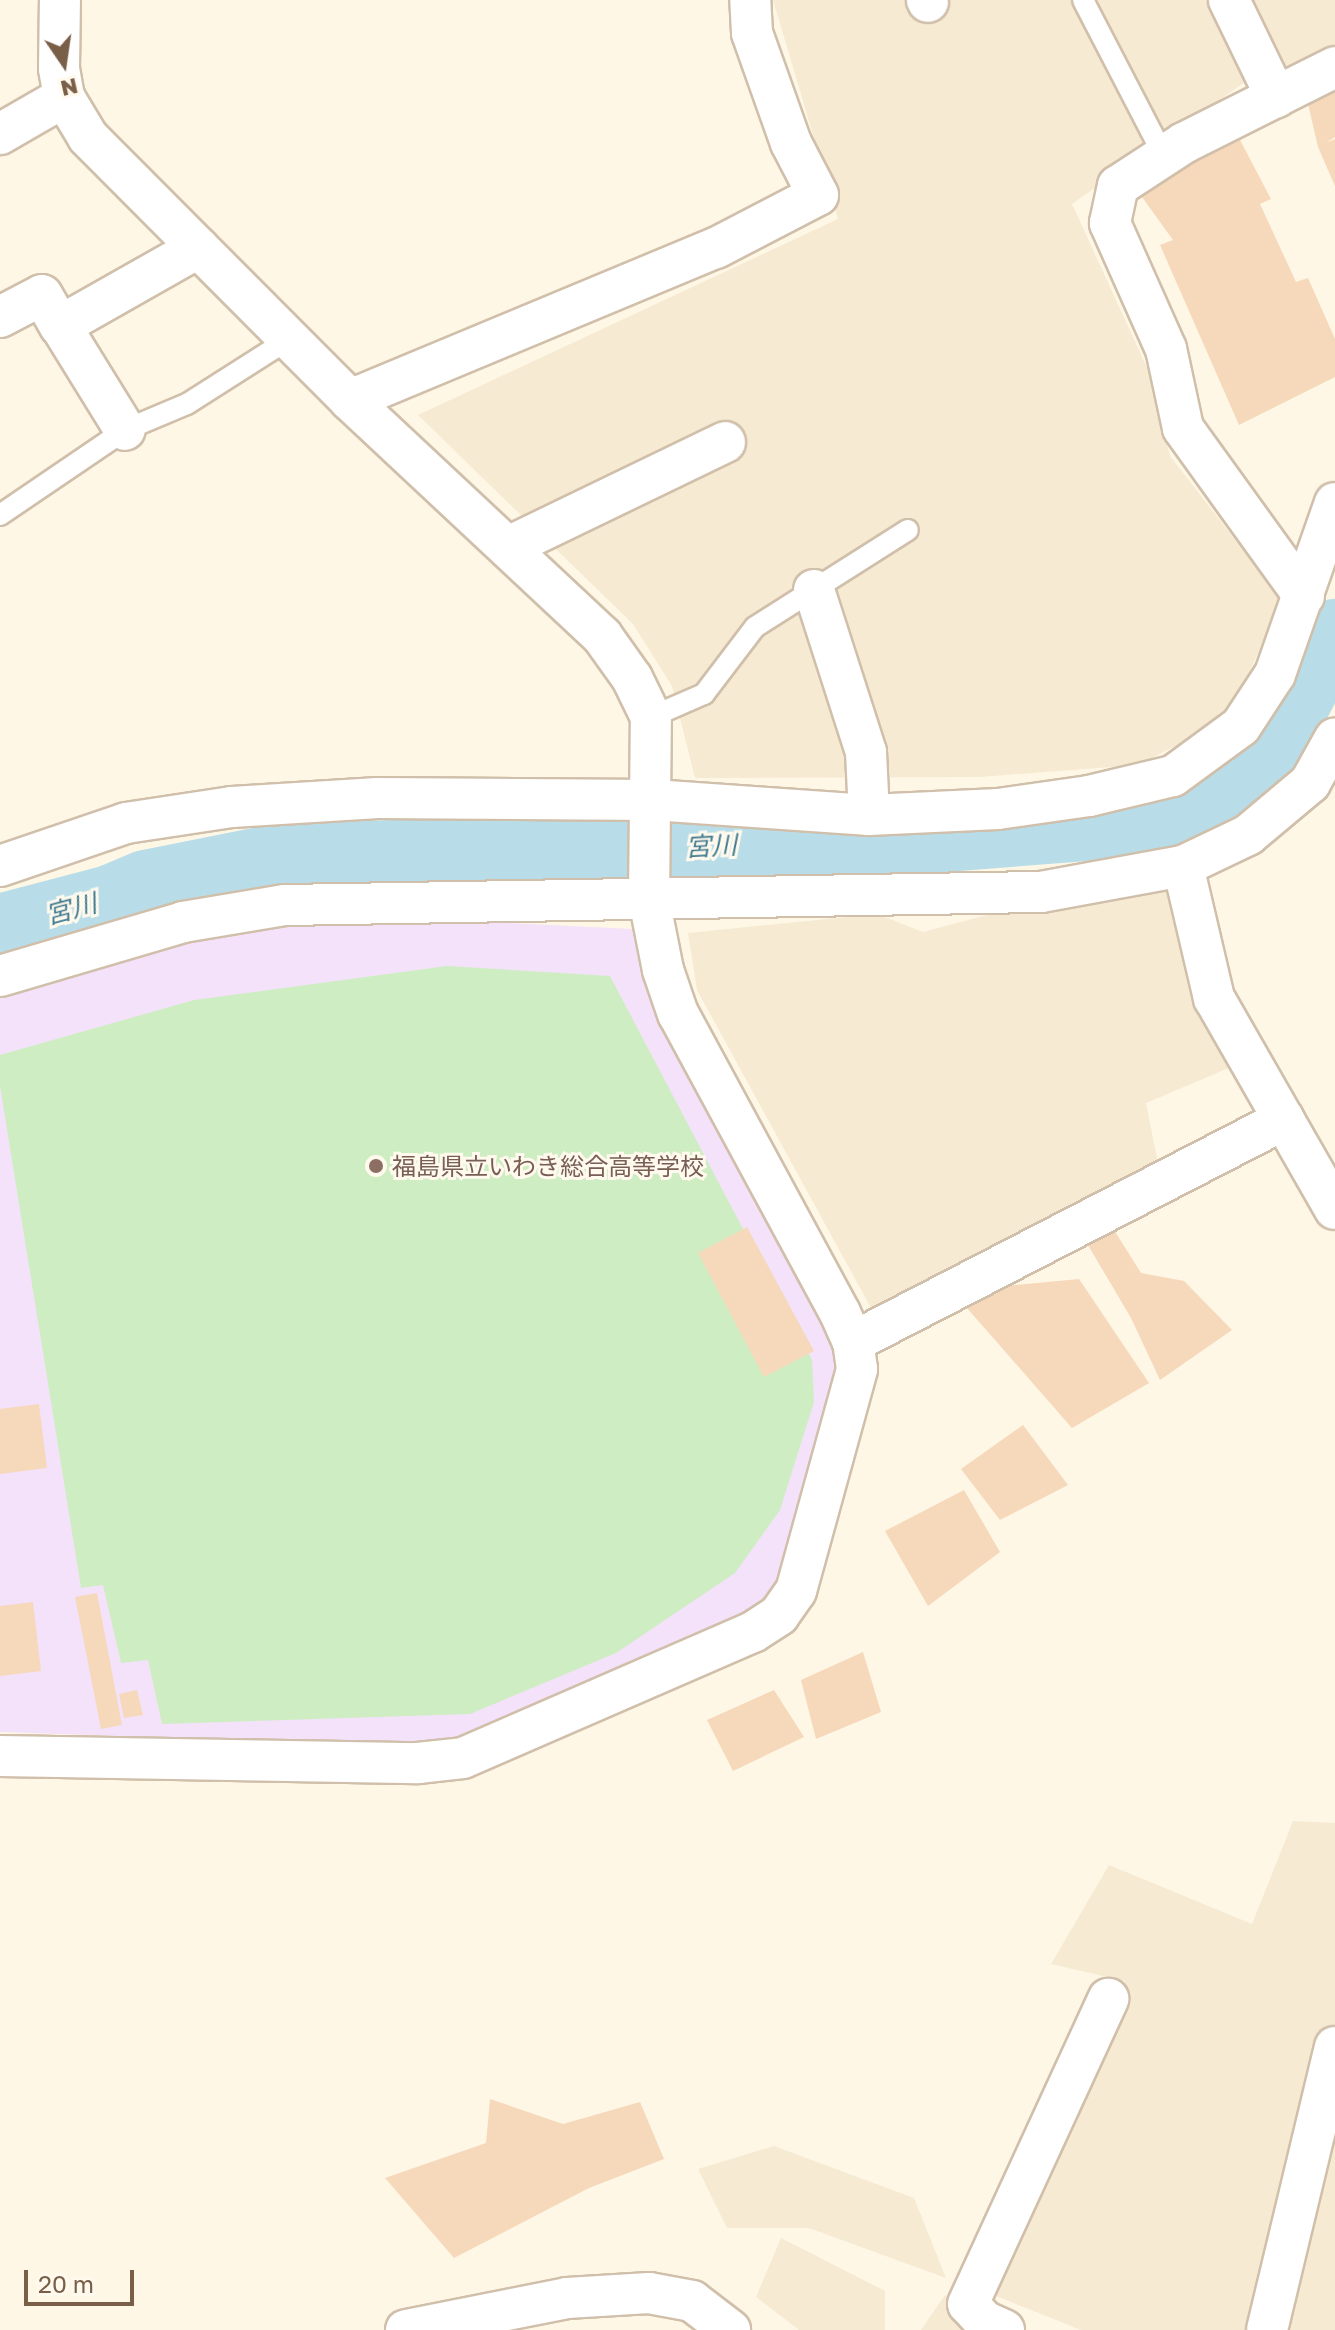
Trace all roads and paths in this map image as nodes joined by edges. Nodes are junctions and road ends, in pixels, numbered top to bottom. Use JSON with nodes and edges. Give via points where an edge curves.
{"nodes":[{"id":1,"x":60,"y":0,"type":"edge"},
{"id":2,"x":750,"y":0,"type":"edge"},
{"id":3,"x":1083,"y":0,"type":"edge"},
{"id":4,"x":1229,"y":0,"type":"edge"},
{"id":5,"x":1335,"y":67,"type":"edge"},
{"id":6,"x":64,"y":97,"type":"junction"},
{"id":7,"x":1276,"y":97,"type":"junction"},
{"id":8,"x":0,"y":134,"type":"edge"},
{"id":9,"x":1164,"y":156,"type":"junction"},
{"id":10,"x":198,"y":248,"type":"junction"},
{"id":11,"x":0,"y":317,"type":"edge"},
{"id":12,"x":57,"y":320,"type":"junction"},
{"id":13,"x":289,"y":339,"type":"junction"},
{"id":14,"x":350,"y":400,"type":"junction"},
{"id":15,"x":125,"y":430,"type":"junction"},
{"id":16,"x":725,"y":442,"type":"dead end"},
{"id":17,"x":1335,"y":503,"type":"edge"},
{"id":18,"x":0,"y":515,"type":"edge"},
{"id":19,"x":908,"y":530,"type":"dead end"},
{"id":20,"x":508,"y":547,"type":"junction"},
{"id":21,"x":814,"y":590,"type":"junction"},
{"id":22,"x":1304,"y":596,"type":"junction"},
{"id":23,"x":651,"y":717,"type":"junction"},
{"id":24,"x":1335,"y":738,"type":"edge"},
{"id":25,"x":652,"y":806,"type":"junction"},
{"id":26,"x":869,"y":815,"type":"junction"},
{"id":27,"x":0,"y":866,"type":"edge"},
{"id":28,"x":1183,"y":866,"type":"junction"},
{"id":29,"x":650,"y":888,"type":"junction"},
{"id":30,"x":0,"y":976,"type":"edge"},
{"id":31,"x":1284,"y":1120,"type":"junction"},
{"id":32,"x":1335,"y":1209,"type":"edge"},
{"id":33,"x":853,"y":1342,"type":"junction"},
{"id":34,"x":0,"y":1756,"type":"edge"},
{"id":35,"x":1108,"y":1999,"type":"dead end"},
{"id":36,"x":1335,"y":2047,"type":"edge"},
{"id":37,"x":406,"y":2330,"type":"edge"},
{"id":38,"x":730,"y":2330,"type":"edge"},
{"id":39,"x":1004,"y":2330,"type":"edge"},
{"id":40,"x":1267,"y":2330,"type":"edge"}],
"edges":[{"from":1,"to":6,"type":"street"},
{"from":2,"to":14,"type":"street","via":[[757,47],[791,143],[818,195],[716,248]]},
{"from":3,"to":9,"type":"lane"},
{"from":4,"to":7,"type":"street"},
{"from":5,"to":7,"type":"street"},
{"from":6,"to":8,"type":"street"},
{"from":6,"to":10,"type":"street","via":[[88,137]]},
{"from":7,"to":9,"type":"street"},
{"from":9,"to":22,"type":"street","via":[[1118,186],[1110,223],[1166,349],[1183,428]]},
{"from":10,"to":12,"type":"street","via":[[60,326]]},
{"from":10,"to":13,"type":"street"},
{"from":11,"to":12,"type":"street","via":[[42,295]]},
{"from":12,"to":15,"type":"street"},
{"from":13,"to":14,"type":"street"},
{"from":13,"to":15,"type":"lane","via":[[187,404]]},
{"from":14,"to":20,"type":"street"},
{"from":15,"to":18,"type":"lane"},
{"from":16,"to":20,"type":"street"},
{"from":17,"to":22,"type":"street"},
{"from":19,"to":21,"type":"lane"},
{"from":20,"to":23,"type":"street","via":[[602,636]]},
{"from":21,"to":23,"type":"lane","via":[[755,627],[704,694]]},
{"from":21,"to":26,"type":"street","via":[[866,752]]},
{"from":22,"to":26,"type":"street","via":[[1275,674],[1241,726],[1173,776],[1089,796],[998,809]]},
{"from":23,"to":25,"type":"street"},
{"from":24,"to":28,"type":"street","via":[[1310,783],[1258,827]]},
{"from":25,"to":26,"type":"street"},
{"from":25,"to":27,"type":"street","via":[[378,798],[232,807],[126,823]]},
{"from":25,"to":29,"type":"street"},
{"from":28,"to":29,"type":"street","via":[[1041,892]]},
{"from":28,"to":31,"type":"street","via":[[1214,998]]},
{"from":29,"to":30,"type":"street","via":[[285,905],[183,922]]},
{"from":29,"to":33,"type":"street","via":[[663,970],[678,1014]]},
{"from":31,"to":32,"type":"street"},
{"from":31,"to":33,"type":"street"},
{"from":33,"to":34,"type":"street","via":[[857,1369],[796,1591],[779,1615],[753,1632],[463,1758],[418,1763]]},
{"from":35,"to":39,"type":"street","via":[[968,2304],[984,2321]]},
{"from":36,"to":40,"type":"street"},
{"from":37,"to":38,"type":"street","via":[[567,2298],[649,2293],[692,2301]]}]}
